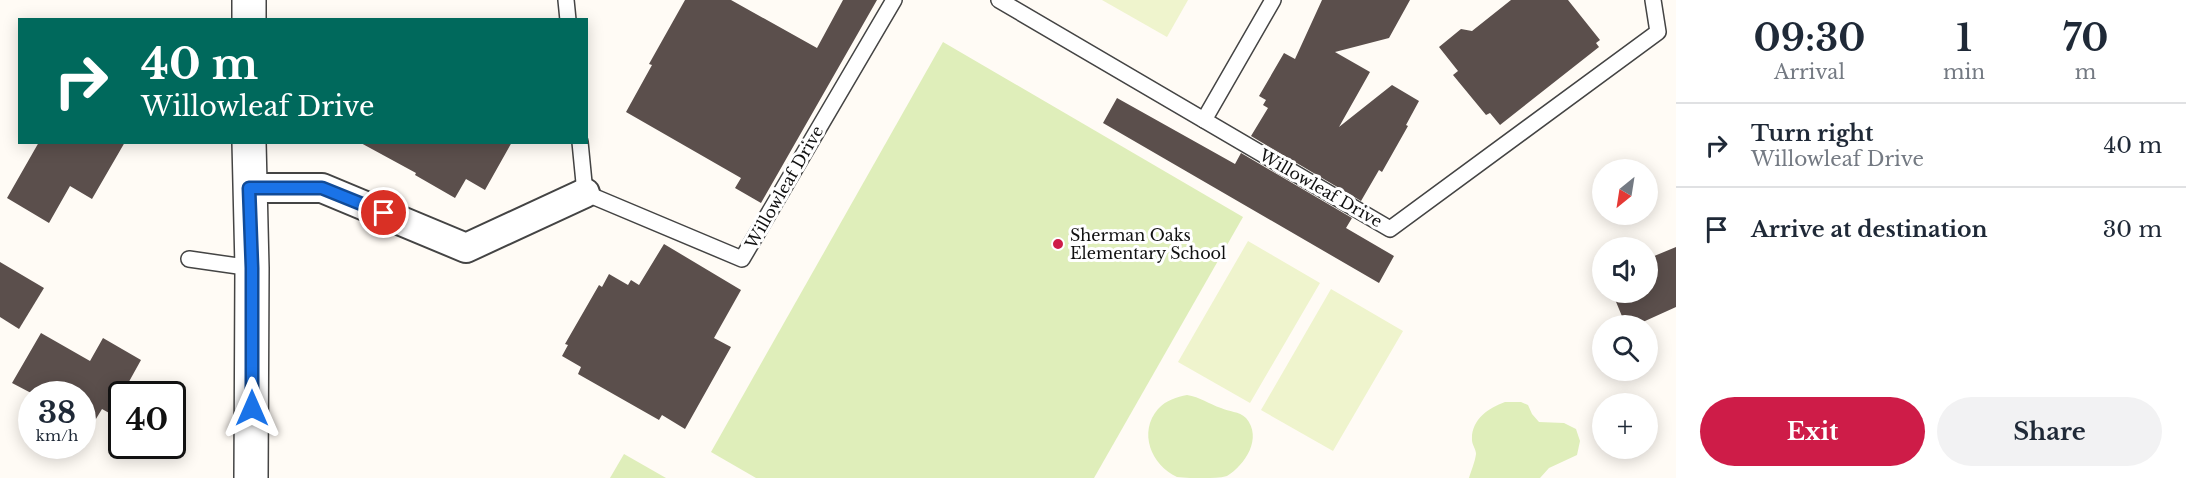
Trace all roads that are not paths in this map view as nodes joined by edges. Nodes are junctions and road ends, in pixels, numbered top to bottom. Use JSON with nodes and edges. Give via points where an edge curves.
{"nodes":[{"id":1,"x":249,"y":0,"type":"edge"},
{"id":2,"x":566,"y":0,"type":"edge"},
{"id":3,"x":894,"y":0,"type":"edge"},
{"id":4,"x":999,"y":0,"type":"edge"},
{"id":5,"x":1273,"y":0,"type":"edge"},
{"id":6,"x":1653,"y":0,"type":"edge"},
{"id":7,"x":249,"y":18,"type":"edge"},
{"id":8,"x":568,"y":18,"type":"edge"},
{"id":9,"x":1204,"y":120,"type":"junction"},
{"id":10,"x":249,"y":144,"type":"edge"},
{"id":11,"x":580,"y":144,"type":"edge"},
{"id":12,"x":249,"y":188,"type":"junction"},
{"id":13,"x":585,"y":193,"type":"junction"},
{"id":14,"x":189,"y":259,"type":"dead end"},
{"id":15,"x":252,"y":268,"type":"junction"},
{"id":16,"x":251,"y":478,"type":"edge"}],
"edges":[{"from":1,"to":7,"type":"street"},
{"from":2,"to":8,"type":"lane"},
{"from":3,"to":13,"type":"lane","name":"Willowleaf Drive","via":[[742,259]]},
{"from":4,"to":9,"type":"lane","name":"Willowleaf Drive"},
{"from":5,"to":9,"type":"lane"},
{"from":6,"to":9,"type":"lane","name":"Willowleaf Drive","via":[[1658,32],[1390,229]]},
{"from":10,"to":12,"type":"street"},
{"from":11,"to":13,"type":"lane"},
{"from":12,"to":13,"type":"street","via":[[322,188],[466,248]]},
{"from":12,"to":15,"type":"street"},
{"from":14,"to":15,"type":"lane"},
{"from":15,"to":16,"type":"street"}]}
